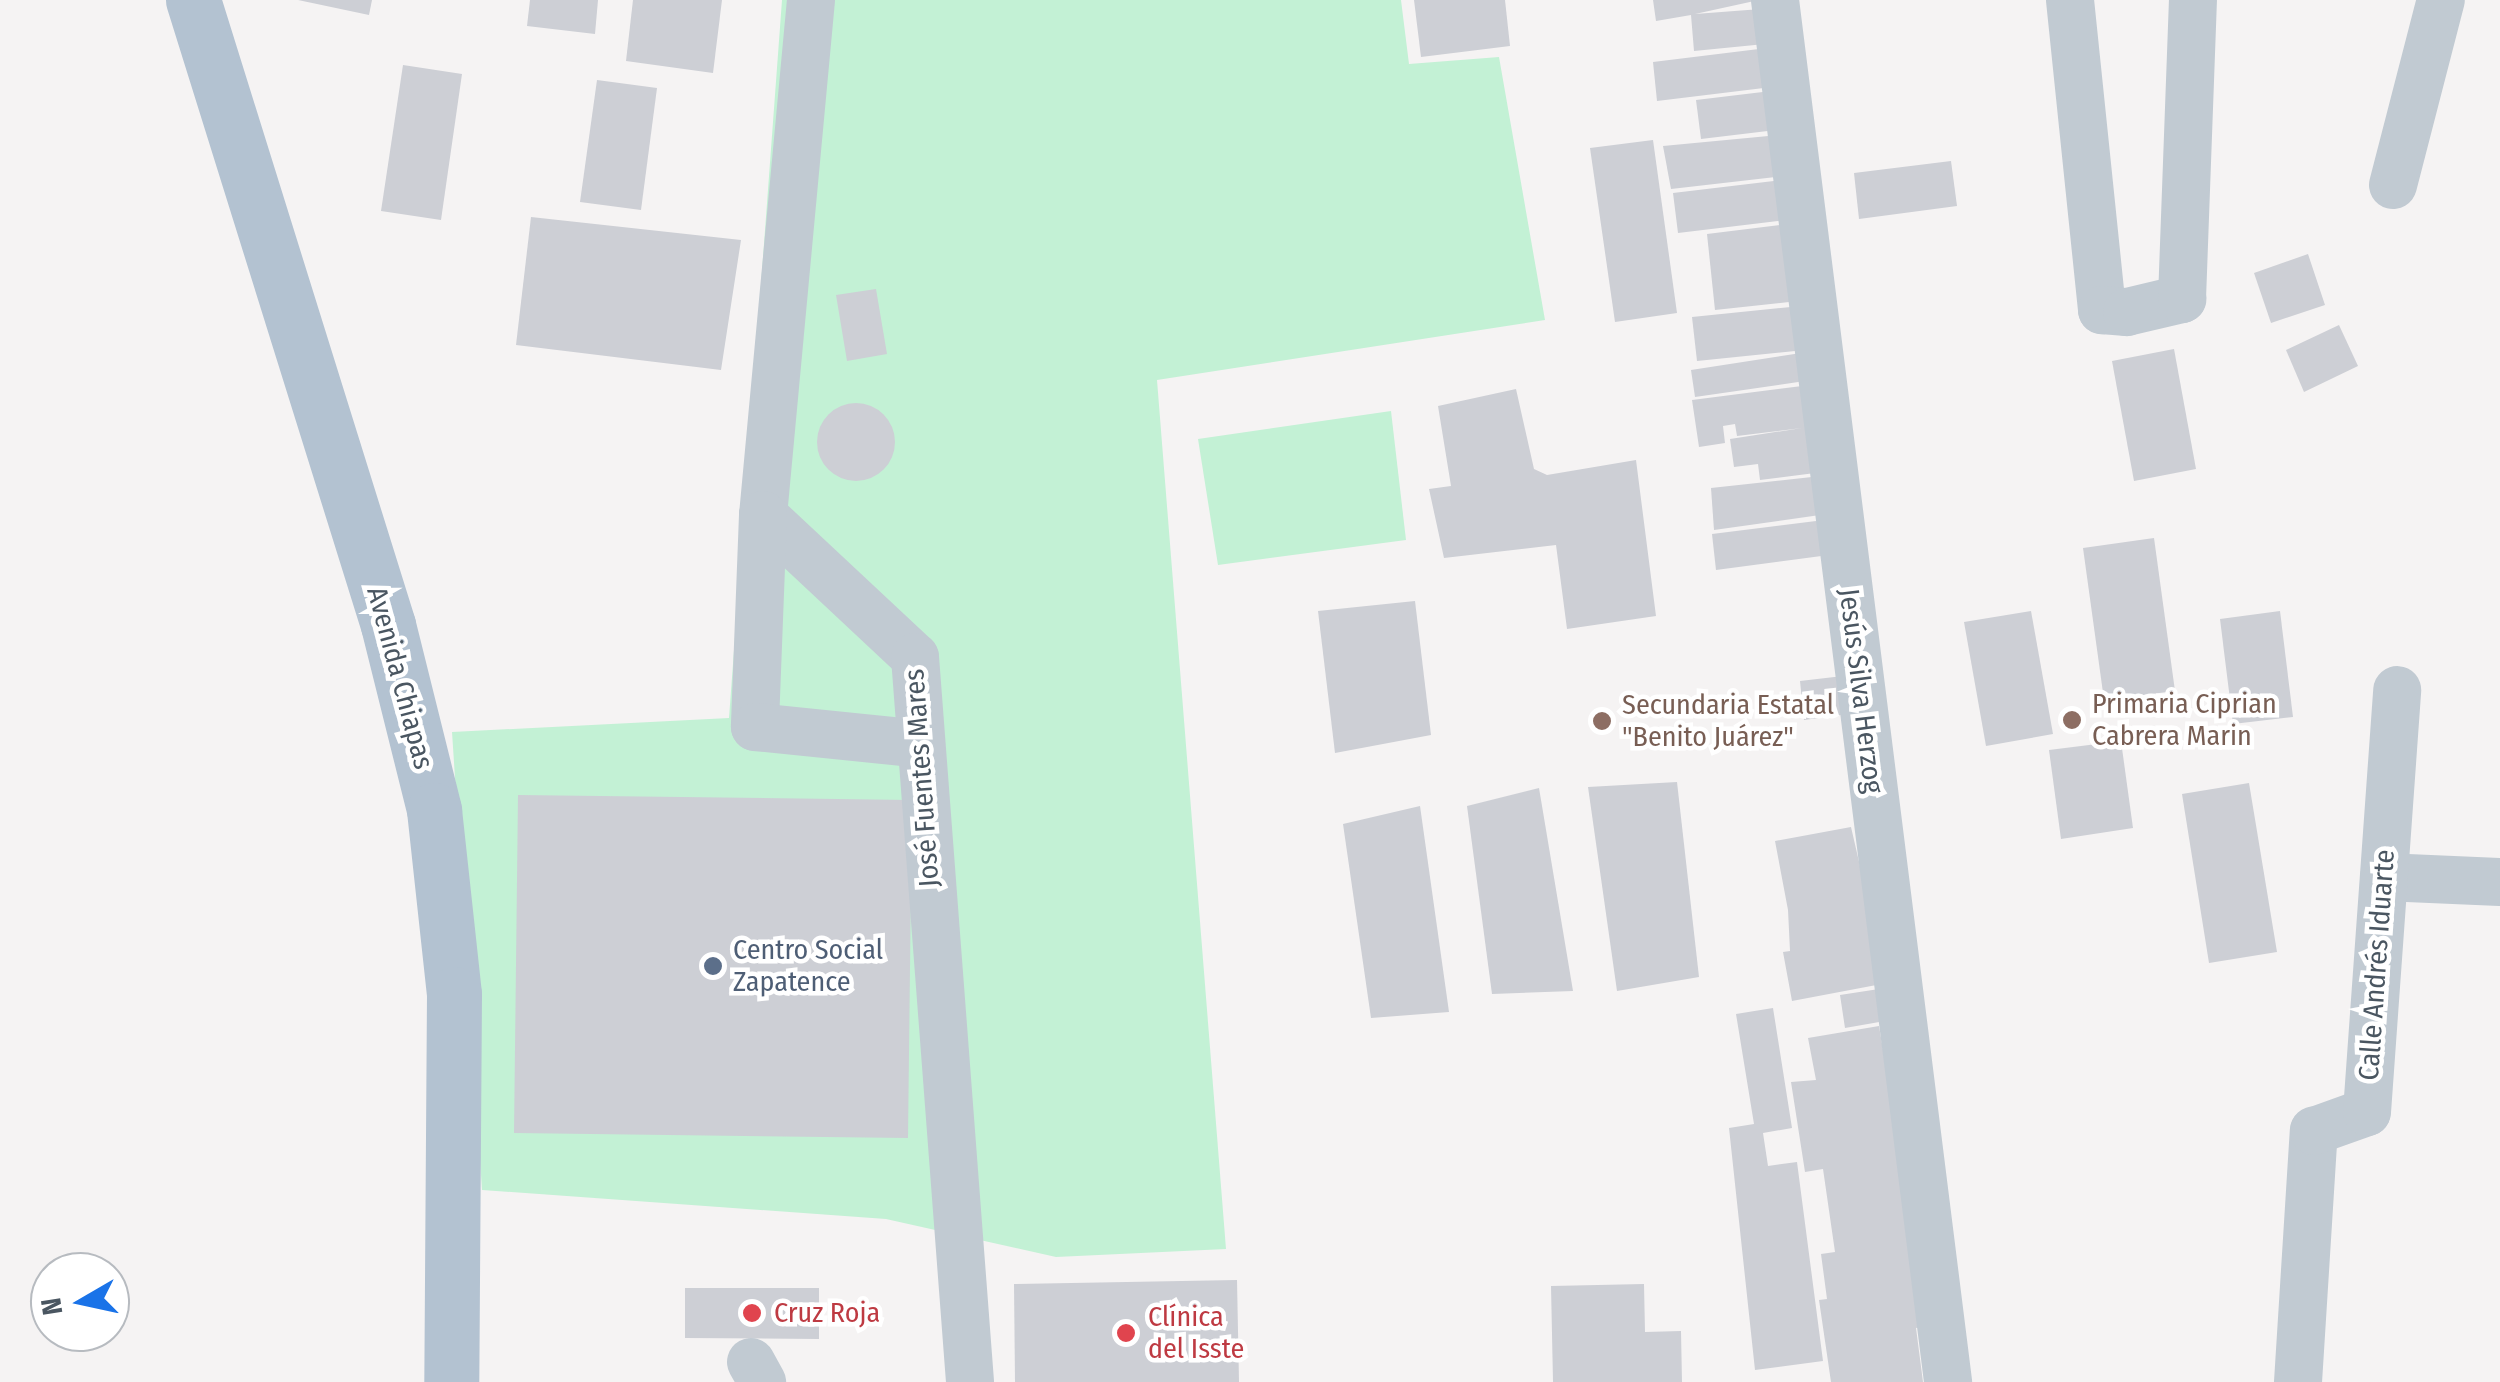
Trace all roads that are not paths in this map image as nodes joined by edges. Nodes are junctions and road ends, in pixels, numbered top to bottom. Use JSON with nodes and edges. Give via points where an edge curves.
{"nodes":[{"id":1,"x":194,"y":0,"type":"edge"},
{"id":2,"x":811,"y":0,"type":"edge"},
{"id":3,"x":1774,"y":0,"type":"edge"},
{"id":4,"x":2070,"y":0,"type":"edge"},
{"id":5,"x":2193,"y":0,"type":"edge"},
{"id":6,"x":2441,"y":0,"type":"edge"},
{"id":7,"x":2394,"y":185,"type":"dead end"},
{"id":8,"x":764,"y":514,"type":"junction"},
{"id":9,"x":2398,"y":690,"type":"dead end"},
{"id":10,"x":921,"y":744,"type":"junction"},
{"id":11,"x":2384,"y":878,"type":"junction"},
{"id":12,"x":2500,"y":882,"type":"edge"},
{"id":13,"x":451,"y":1382,"type":"edge"},
{"id":14,"x":970,"y":1382,"type":"edge"},
{"id":15,"x":1948,"y":1382,"type":"edge"},
{"id":16,"x":2298,"y":1382,"type":"edge"}],
"edges":[{"from":1,"to":13,"type":"main road","name":"Avenida Chiapas","via":[[388,624],[434,810],[454,994]]},
{"from":2,"to":8,"type":"street"},
{"from":3,"to":15,"type":"street","name":"Jesús Silva Herzog"},
{"from":4,"to":5,"type":"street","via":[[2102,310],[2128,312],[2182,299]]},
{"from":6,"to":7,"type":"street"},
{"from":8,"to":10,"type":"street","name":"José Fuentes Mares","via":[[915,657]]},
{"from":8,"to":10,"type":"street","via":[[755,727]]},
{"from":9,"to":11,"type":"street","name":"Calle Andrés Iduarte"},
{"from":10,"to":14,"type":"street","name":"José Fuentes Mares"},
{"from":11,"to":12,"type":"street"},
{"from":11,"to":16,"type":"street","name":"Calle Andrés Iduarte","via":[[2367,1112],[2314,1130]]}]}
